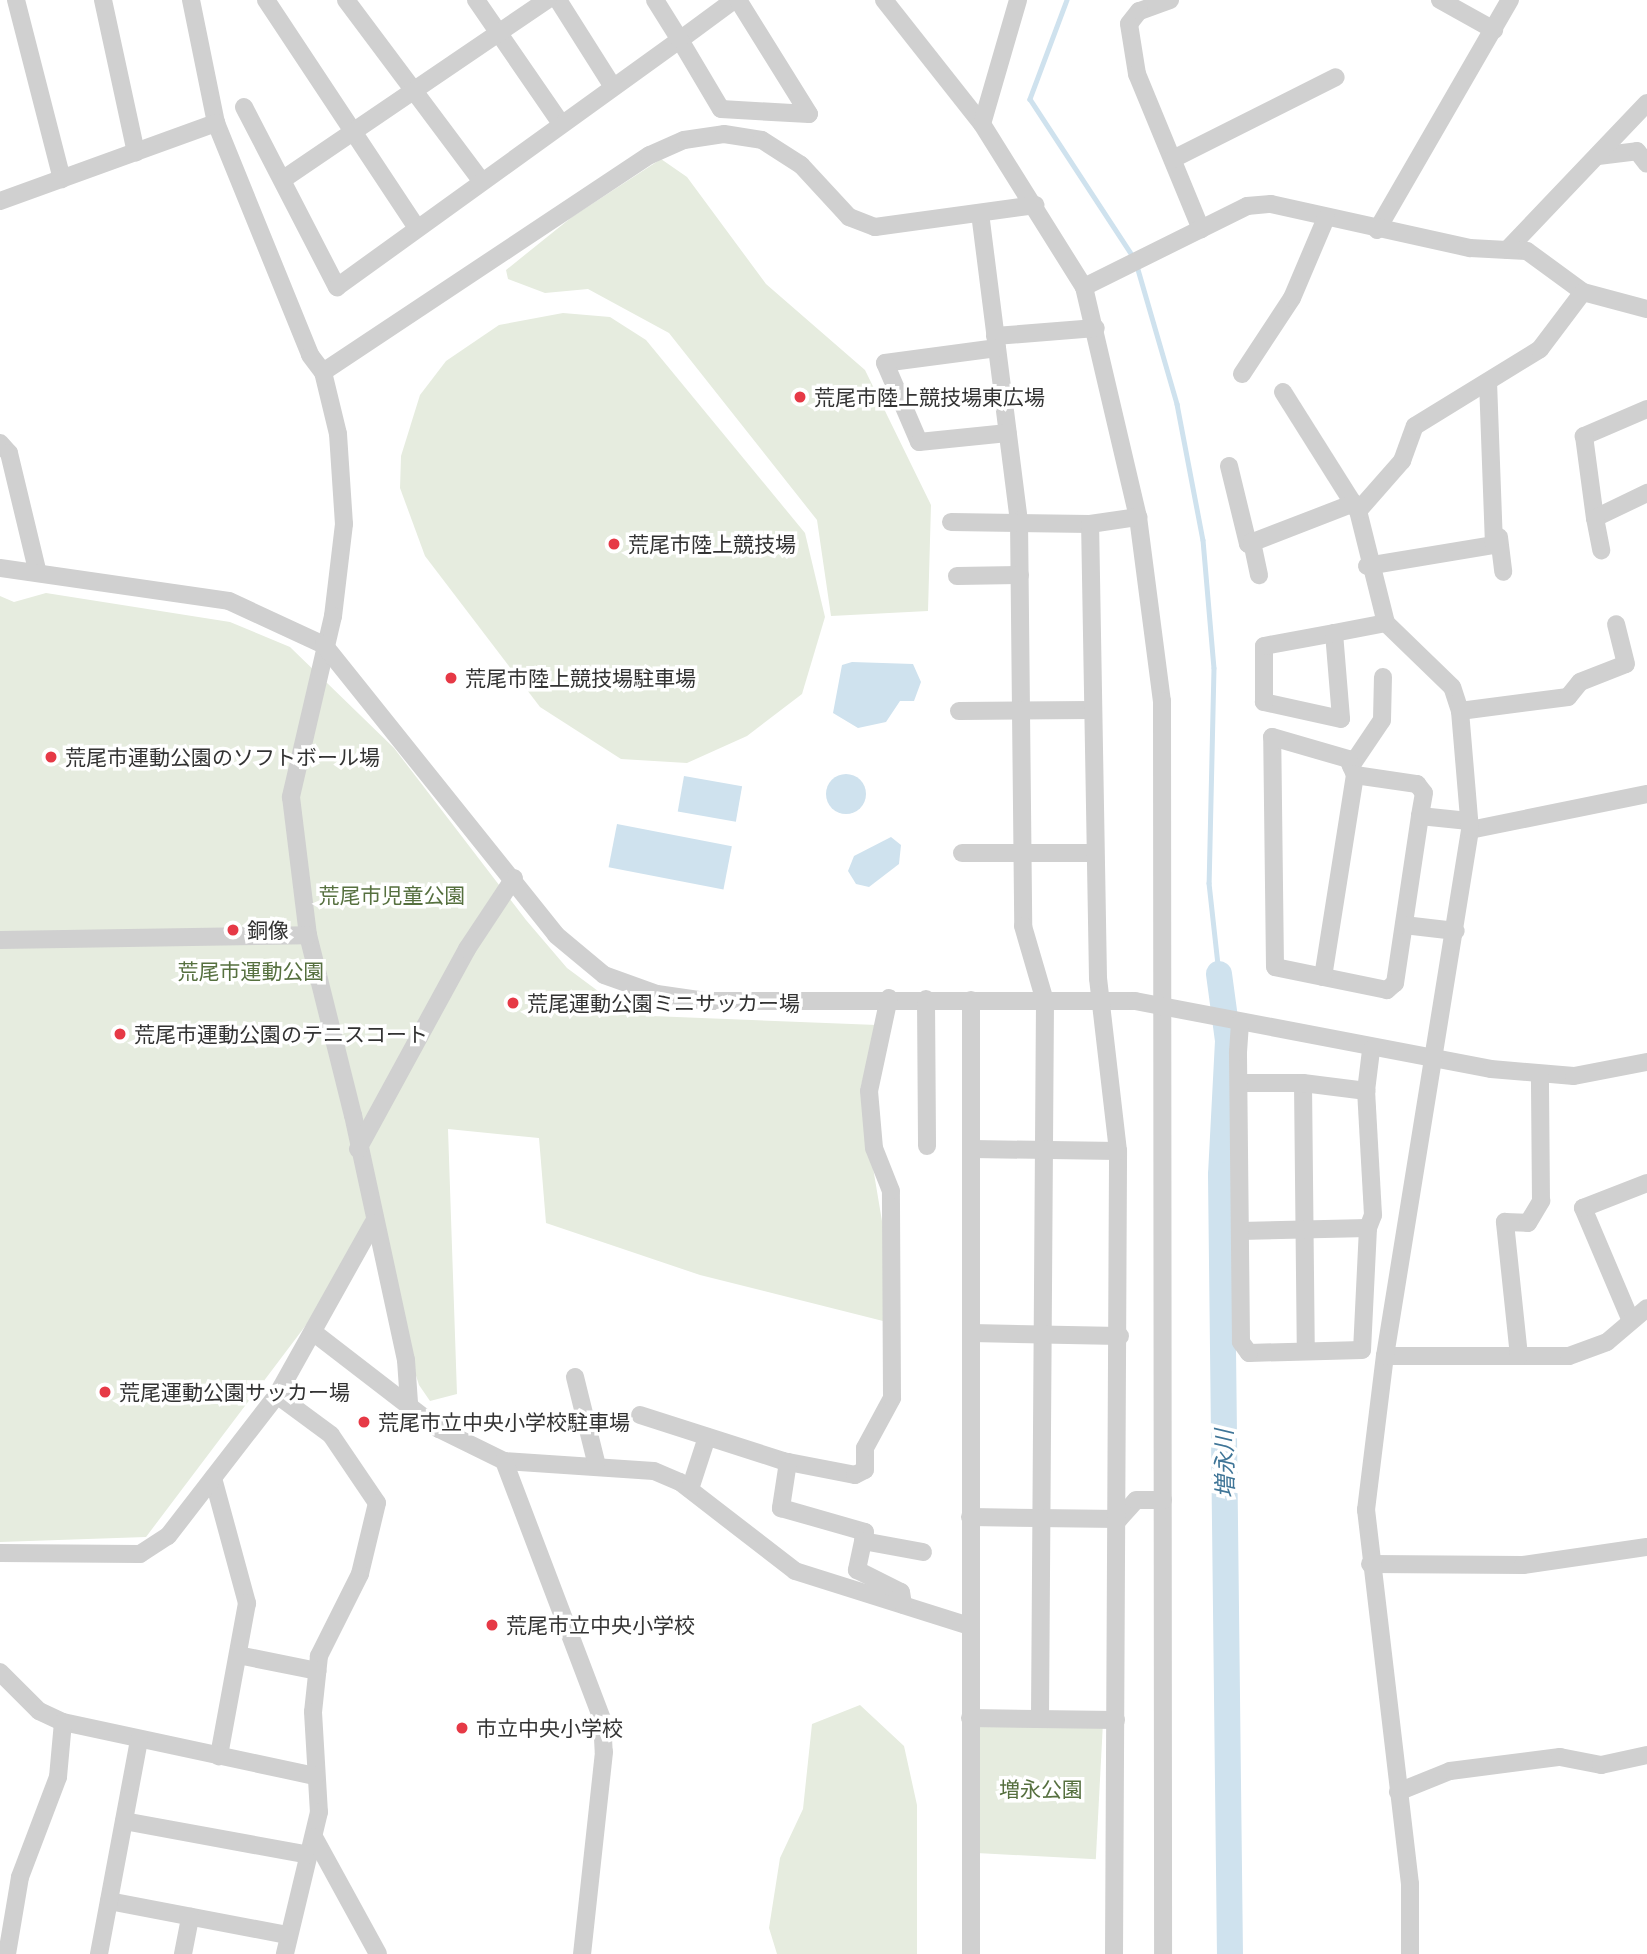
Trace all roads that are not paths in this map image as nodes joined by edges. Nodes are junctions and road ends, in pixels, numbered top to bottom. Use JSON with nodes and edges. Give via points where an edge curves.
{"nodes":[{"id":1,"x":16,"y":0,"type":"edge"},
{"id":2,"x":103,"y":0,"type":"edge"},
{"id":3,"x":191,"y":0,"type":"edge"},
{"id":4,"x":266,"y":0,"type":"edge"},
{"id":5,"x":346,"y":0,"type":"edge"},
{"id":6,"x":476,"y":0,"type":"edge"},
{"id":7,"x":547,"y":0,"type":"edge"},
{"id":8,"x":558,"y":0,"type":"edge"},
{"id":9,"x":655,"y":0,"type":"edge"},
{"id":10,"x":736,"y":0,"type":"edge"},
{"id":11,"x":884,"y":0,"type":"edge"},
{"id":12,"x":1018,"y":0,"type":"edge"},
{"id":13,"x":1170,"y":0,"type":"edge"},
{"id":14,"x":1440,"y":0,"type":"edge"},
{"id":15,"x":1510,"y":0,"type":"edge"},
{"id":16,"x":1132,"y":9,"type":"edge"},
{"id":17,"x":1494,"y":30,"type":"junction"},
{"id":18,"x":500,"y":34,"type":"junction"},
{"id":19,"x":680,"y":40,"type":"junction"},
{"id":20,"x":1336,"y":77,"type":"dead end"},
{"id":21,"x":613,"y":87,"type":"junction"},
{"id":22,"x":412,"y":92,"type":"junction"},
{"id":23,"x":1647,"y":103,"type":"edge"},
{"id":24,"x":244,"y":107,"type":"dead end"},
{"id":25,"x":560,"y":122,"type":"junction"},
{"id":26,"x":216,"y":123,"type":"junction"},
{"id":27,"x":982,"y":124,"type":"junction"},
{"id":28,"x":349,"y":135,"type":"junction"},
{"id":29,"x":136,"y":152,"type":"junction"},
{"id":30,"x":1598,"y":156,"type":"junction"},
{"id":31,"x":1172,"y":159,"type":"junction"},
{"id":32,"x":1647,"y":164,"type":"edge"},
{"id":33,"x":285,"y":178,"type":"junction"},
{"id":34,"x":62,"y":179,"type":"junction"},
{"id":35,"x":480,"y":179,"type":"junction"},
{"id":36,"x":0,"y":201,"type":"edge"},
{"id":37,"x":1036,"y":205,"type":"junction"},
{"id":38,"x":980,"y":213,"type":"junction"},
{"id":39,"x":1326,"y":218,"type":"junction"},
{"id":40,"x":417,"y":228,"type":"junction"},
{"id":41,"x":1201,"y":229,"type":"junction"},
{"id":42,"x":1377,"y":230,"type":"junction"},
{"id":43,"x":1507,"y":250,"type":"junction"},
{"id":44,"x":1084,"y":287,"type":"junction"},
{"id":45,"x":1583,"y":292,"type":"junction"},
{"id":46,"x":1647,"y":309,"type":"edge"},
{"id":47,"x":1096,"y":328,"type":"junction"},
{"id":48,"x":996,"y":342,"type":"junction"},
{"id":49,"x":323,"y":372,"type":"junction"},
{"id":50,"x":1242,"y":374,"type":"dead end"},
{"id":51,"x":1488,"y":384,"type":"junction"},
{"id":52,"x":1283,"y":392,"type":"dead end"},
{"id":53,"x":1647,"y":409,"type":"edge"},
{"id":54,"x":1008,"y":433,"type":"junction"},
{"id":55,"x":0,"y":443,"type":"edge"},
{"id":56,"x":1229,"y":466,"type":"dead end"},
{"id":57,"x":1647,"y":493,"type":"edge"},
{"id":58,"x":1356,"y":507,"type":"junction"},
{"id":59,"x":1138,"y":517,"type":"junction"},
{"id":60,"x":1595,"y":519,"type":"junction"},
{"id":61,"x":951,"y":522,"type":"dead end"},
{"id":62,"x":1019,"y":523,"type":"junction"},
{"id":63,"x":1090,"y":524,"type":"junction"},
{"id":64,"x":1499,"y":537,"type":"junction"},
{"id":65,"x":1252,"y":542,"type":"junction"},
{"id":66,"x":1601,"y":550,"type":"dead end"},
{"id":67,"x":1367,"y":566,"type":"junction"},
{"id":68,"x":0,"y":568,"type":"edge"},
{"id":69,"x":37,"y":570,"type":"junction"},
{"id":70,"x":1503,"y":572,"type":"dead end"},
{"id":71,"x":1020,"y":575,"type":"junction"},
{"id":72,"x":1259,"y":575,"type":"dead end"},
{"id":73,"x":957,"y":576,"type":"dead end"},
{"id":74,"x":1386,"y":623,"type":"junction"},
{"id":75,"x":1616,"y":624,"type":"dead end"},
{"id":76,"x":1334,"y":633,"type":"junction"},
{"id":77,"x":324,"y":645,"type":"junction"},
{"id":78,"x":1383,"y":677,"type":"dead end"},
{"id":79,"x":1092,"y":710,"type":"junction"},
{"id":80,"x":959,"y":711,"type":"dead end"},
{"id":81,"x":1023,"y":711,"type":"junction"},
{"id":82,"x":1460,"y":711,"type":"junction"},
{"id":83,"x":1353,"y":771,"type":"junction"},
{"id":84,"x":1647,"y":794,"type":"edge"},
{"id":85,"x":1420,"y":816,"type":"junction"},
{"id":86,"x":1470,"y":825,"type":"junction"},
{"id":87,"x":962,"y":853,"type":"dead end"},
{"id":88,"x":1023,"y":853,"type":"junction"},
{"id":89,"x":1095,"y":853,"type":"junction"},
{"id":90,"x":514,"y":878,"type":"junction"},
{"id":91,"x":1404,"y":925,"type":"junction"},
{"id":92,"x":1456,"y":931,"type":"junction"},
{"id":93,"x":308,"y":934,"type":"junction"},
{"id":94,"x":0,"y":940,"type":"edge"},
{"id":95,"x":1323,"y":976,"type":"junction"},
{"id":96,"x":889,"y":998,"type":"junction"},
{"id":97,"x":926,"y":999,"type":"junction"},
{"id":98,"x":971,"y":1000,"type":"junction"},
{"id":99,"x":1045,"y":1001,"type":"junction"},
{"id":100,"x":1102,"y":1002,"type":"junction"},
{"id":101,"x":1161,"y":1005,"type":"junction"},
{"id":102,"x":1240,"y":1023,"type":"junction"},
{"id":103,"x":1371,"y":1049,"type":"junction"},
{"id":104,"x":1437,"y":1060,"type":"junction"},
{"id":105,"x":1647,"y":1062,"type":"edge"},
{"id":106,"x":1540,"y":1075,"type":"junction"},
{"id":107,"x":1239,"y":1083,"type":"junction"},
{"id":108,"x":1303,"y":1083,"type":"junction"},
{"id":109,"x":1366,"y":1091,"type":"junction"},
{"id":110,"x":927,"y":1146,"type":"dead end"},
{"id":111,"x":358,"y":1149,"type":"junction"},
{"id":112,"x":972,"y":1149,"type":"junction"},
{"id":113,"x":1045,"y":1151,"type":"junction"},
{"id":114,"x":1118,"y":1151,"type":"junction"},
{"id":115,"x":1647,"y":1182,"type":"edge"},
{"id":116,"x":373,"y":1223,"type":"junction"},
{"id":117,"x":1368,"y":1228,"type":"junction"},
{"id":118,"x":1304,"y":1230,"type":"junction"},
{"id":119,"x":1240,"y":1231,"type":"junction"},
{"id":120,"x":1647,"y":1308,"type":"edge"},
{"id":121,"x":1631,"y":1321,"type":"junction"},
{"id":122,"x":313,"y":1332,"type":"junction"},
{"id":123,"x":972,"y":1333,"type":"junction"},
{"id":124,"x":1043,"y":1336,"type":"junction"},
{"id":125,"x":1121,"y":1336,"type":"junction"},
{"id":126,"x":1306,"y":1351,"type":"junction"},
{"id":127,"x":1385,"y":1356,"type":"junction"},
{"id":128,"x":1519,"y":1356,"type":"junction"},
{"id":129,"x":575,"y":1377,"type":"dead end"},
{"id":130,"x":277,"y":1395,"type":"junction"},
{"id":131,"x":409,"y":1403,"type":"junction"},
{"id":132,"x":640,"y":1415,"type":"dead end"},
{"id":133,"x":707,"y":1437,"type":"junction"},
{"id":134,"x":504,"y":1461,"type":"junction"},
{"id":135,"x":596,"y":1462,"type":"junction"},
{"id":136,"x":788,"y":1462,"type":"junction"},
{"id":137,"x":213,"y":1478,"type":"junction"},
{"id":138,"x":690,"y":1489,"type":"junction"},
{"id":139,"x":1163,"y":1500,"type":"junction"},
{"id":140,"x":1042,"y":1516,"type":"junction"},
{"id":141,"x":970,"y":1517,"type":"junction"},
{"id":142,"x":1119,"y":1519,"type":"junction"},
{"id":143,"x":863,"y":1541,"type":"junction"},
{"id":144,"x":1647,"y":1547,"type":"edge"},
{"id":145,"x":923,"y":1552,"type":"dead end"},
{"id":146,"x":0,"y":1553,"type":"edge"},
{"id":147,"x":1370,"y":1564,"type":"junction"},
{"id":148,"x":903,"y":1605,"type":"junction"},
{"id":149,"x":969,"y":1626,"type":"junction"},
{"id":150,"x":238,"y":1655,"type":"junction"},
{"id":151,"x":317,"y":1671,"type":"junction"},
{"id":152,"x":0,"y":1672,"type":"edge"},
{"id":153,"x":1040,"y":1717,"type":"junction"},
{"id":154,"x":970,"y":1718,"type":"junction"},
{"id":155,"x":1116,"y":1720,"type":"junction"},
{"id":156,"x":63,"y":1722,"type":"junction"},
{"id":157,"x":139,"y":1741,"type":"junction"},
{"id":158,"x":1647,"y":1755,"type":"edge"},
{"id":159,"x":219,"y":1756,"type":"junction"},
{"id":160,"x":315,"y":1776,"type":"junction"},
{"id":161,"x":1398,"y":1792,"type":"junction"},
{"id":162,"x":124,"y":1821,"type":"junction"},
{"id":163,"x":314,"y":1837,"type":"junction"},
{"id":164,"x":309,"y":1855,"type":"junction"},
{"id":165,"x":109,"y":1901,"type":"junction"},
{"id":166,"x":190,"y":1917,"type":"junction"},
{"id":167,"x":288,"y":1935,"type":"junction"},
{"id":168,"x":7,"y":1954,"type":"edge"},
{"id":169,"x":100,"y":1954,"type":"edge"},
{"id":170,"x":183,"y":1954,"type":"edge"},
{"id":171,"x":285,"y":1954,"type":"edge"},
{"id":172,"x":378,"y":1954,"type":"edge"},
{"id":173,"x":582,"y":1954,"type":"edge"},
{"id":174,"x":971,"y":1954,"type":"edge"},
{"id":175,"x":1114,"y":1954,"type":"edge"},
{"id":176,"x":1163,"y":1954,"type":"edge"},
{"id":177,"x":1410,"y":1954,"type":"edge"}],
"edges":[{"from":1,"to":34,"type":"street"},
{"from":2,"to":29,"type":"street"},
{"from":3,"to":26,"type":"street"},
{"from":4,"to":28,"type":"street"},
{"from":5,"to":22,"type":"street"},
{"from":6,"to":18,"type":"street"},
{"from":7,"to":18,"type":"street"},
{"from":8,"to":21,"type":"street"},
{"from":9,"to":19,"type":"street"},
{"from":10,"to":19,"type":"street"},
{"from":10,"to":19,"type":"street","via":[[809,114],[721,109]]},
{"from":11,"to":27,"type":"street"},
{"from":12,"to":27,"type":"street"},
{"from":13,"to":16,"type":"street"},
{"from":14,"to":17,"type":"street"},
{"from":15,"to":17,"type":"street"},
{"from":16,"to":31,"type":"street","via":[[1129,24],[1138,74]]},
{"from":17,"to":42,"type":"street"},
{"from":18,"to":22,"type":"street"},
{"from":18,"to":25,"type":"street"},
{"from":19,"to":21,"type":"street"},
{"from":20,"to":31,"type":"street"},
{"from":21,"to":25,"type":"street"},
{"from":22,"to":28,"type":"street"},
{"from":22,"to":35,"type":"street"},
{"from":23,"to":30,"type":"street"},
{"from":24,"to":33,"type":"street"},
{"from":25,"to":35,"type":"street"},
{"from":26,"to":29,"type":"street"},
{"from":26,"to":49,"type":"street","via":[[307,348]]},
{"from":27,"to":37,"type":"street"},
{"from":28,"to":33,"type":"street"},
{"from":28,"to":40,"type":"street"},
{"from":29,"to":34,"type":"street"},
{"from":30,"to":32,"type":"street","via":[[1637,151]]},
{"from":30,"to":43,"type":"street"},
{"from":31,"to":41,"type":"street"},
{"from":33,"to":40,"type":"street","via":[[337,287]]},
{"from":34,"to":36,"type":"street"},
{"from":35,"to":40,"type":"street"},
{"from":37,"to":38,"type":"street"},
{"from":37,"to":44,"type":"street"},
{"from":38,"to":48,"type":"street"},
{"from":38,"to":49,"type":"street","via":[[875,227],[849,216],[801,165],[762,140],[724,134],[684,140],[650,155]]},
{"from":39,"to":41,"type":"street","via":[[1271,204],[1248,206]]},
{"from":39,"to":42,"type":"street"},
{"from":39,"to":50,"type":"street","via":[[1292,298]]},
{"from":41,"to":44,"type":"street"},
{"from":42,"to":43,"type":"street"},
{"from":43,"to":45,"type":"street","via":[[1527,251]]},
{"from":44,"to":47,"type":"street"},
{"from":45,"to":46,"type":"street"},
{"from":45,"to":51,"type":"street","via":[[1540,349]]},
{"from":47,"to":48,"type":"street"},
{"from":47,"to":59,"type":"street"},
{"from":48,"to":54,"type":"street"},
{"from":48,"to":54,"type":"street","via":[[885,363],[919,442]]},
{"from":49,"to":77,"type":"street","via":[[338,434],[344,524]]},
{"from":51,"to":58,"type":"street","via":[[1415,426],[1402,461]]},
{"from":51,"to":64,"type":"street"},
{"from":52,"to":58,"type":"street"},
{"from":53,"to":60,"type":"street","via":[[1584,436]]},
{"from":54,"to":62,"type":"street"},
{"from":55,"to":69,"type":"street","via":[[9,453]]},
{"from":56,"to":65,"type":"street","via":[[1248,544]]},
{"from":57,"to":60,"type":"street"},
{"from":58,"to":65,"type":"street"},
{"from":58,"to":67,"type":"street"},
{"from":59,"to":63,"type":"street"},
{"from":59,"to":101,"type":"street","via":[[1162,701]]},
{"from":60,"to":66,"type":"street"},
{"from":61,"to":62,"type":"street"},
{"from":62,"to":63,"type":"street"},
{"from":62,"to":71,"type":"street"},
{"from":63,"to":79,"type":"street"},
{"from":64,"to":67,"type":"street","via":[[1494,545]]},
{"from":64,"to":70,"type":"street"},
{"from":65,"to":72,"type":"street"},
{"from":67,"to":74,"type":"street"},
{"from":68,"to":69,"type":"street"},
{"from":69,"to":77,"type":"street","via":[[229,601]]},
{"from":71,"to":73,"type":"street"},
{"from":71,"to":81,"type":"street"},
{"from":74,"to":76,"type":"street"},
{"from":74,"to":82,"type":"street","via":[[1452,687]]},
{"from":75,"to":82,"type":"street","via":[[1626,664],[1580,682],[1568,697]]},
{"from":76,"to":76,"type":"street","via":[[1264,646],[1264,702],[1341,719]]},
{"from":77,"to":90,"type":"street"},
{"from":77,"to":93,"type":"street","via":[[292,780]]},
{"from":78,"to":83,"type":"street","via":[[1382,720]]},
{"from":79,"to":81,"type":"street"},
{"from":79,"to":89,"type":"street"},
{"from":80,"to":81,"type":"street"},
{"from":81,"to":88,"type":"street"},
{"from":82,"to":86,"type":"street"},
{"from":83,"to":85,"type":"street","via":[[1417,784],[1424,793]]},
{"from":83,"to":95,"type":"street"},
{"from":83,"to":95,"type":"street","via":[[1348,759],[1272,737],[1270,955],[1275,967]]},
{"from":84,"to":86,"type":"street"},
{"from":85,"to":86,"type":"street"},
{"from":85,"to":91,"type":"street"},
{"from":86,"to":92,"type":"street"},
{"from":87,"to":88,"type":"street"},
{"from":88,"to":89,"type":"street"},
{"from":88,"to":99,"type":"street","via":[[1023,926]]},
{"from":89,"to":100,"type":"street"},
{"from":90,"to":96,"type":"street","via":[[582,960],[631,986],[706,1001]]},
{"from":90,"to":111,"type":"street","via":[[467,948]]},
{"from":91,"to":92,"type":"street"},
{"from":91,"to":95,"type":"street","via":[[1395,984],[1387,990]]},
{"from":92,"to":104,"type":"street"},
{"from":93,"to":94,"type":"street"},
{"from":93,"to":111,"type":"street"},
{"from":96,"to":97,"type":"street"},
{"from":96,"to":136,"type":"street","via":[[869,1091],[874,1148],[891,1191],[892,1398],[865,1448],[865,1470],[855,1475]]},
{"from":97,"to":98,"type":"street"},
{"from":97,"to":110,"type":"street"},
{"from":98,"to":99,"type":"street"},
{"from":98,"to":112,"type":"street"},
{"from":99,"to":100,"type":"street"},
{"from":99,"to":113,"type":"street"},
{"from":100,"to":101,"type":"street"},
{"from":100,"to":114,"type":"street"},
{"from":101,"to":102,"type":"street"},
{"from":101,"to":139,"type":"street"},
{"from":102,"to":103,"type":"street"},
{"from":102,"to":107,"type":"street"},
{"from":103,"to":104,"type":"street"},
{"from":103,"to":109,"type":"street"},
{"from":104,"to":106,"type":"street"},
{"from":104,"to":127,"type":"street"},
{"from":105,"to":106,"type":"street","via":[[1574,1076]]},
{"from":106,"to":128,"type":"street","via":[[1541,1201],[1528,1223],[1506,1222]]},
{"from":107,"to":108,"type":"street"},
{"from":107,"to":119,"type":"street"},
{"from":108,"to":109,"type":"street"},
{"from":108,"to":118,"type":"street"},
{"from":109,"to":117,"type":"street","via":[[1373,1215]]},
{"from":111,"to":116,"type":"street"},
{"from":112,"to":113,"type":"street"},
{"from":112,"to":123,"type":"street"},
{"from":113,"to":114,"type":"street"},
{"from":113,"to":124,"type":"street"},
{"from":114,"to":125,"type":"street"},
{"from":115,"to":121,"type":"street","via":[[1583,1208]]},
{"from":116,"to":122,"type":"street"},
{"from":116,"to":131,"type":"street","via":[[405,1360]]},
{"from":117,"to":118,"type":"street"},
{"from":117,"to":126,"type":"street","via":[[1367,1341],[1362,1350]]},
{"from":118,"to":119,"type":"street"},
{"from":118,"to":126,"type":"street"},
{"from":119,"to":126,"type":"street","via":[[1241,1342],[1249,1353]]},
{"from":120,"to":121,"type":"street"},
{"from":121,"to":128,"type":"street","via":[[1586,1352]]},
{"from":122,"to":130,"type":"street"},
{"from":122,"to":131,"type":"street"},
{"from":123,"to":124,"type":"street"},
{"from":123,"to":141,"type":"street"},
{"from":124,"to":125,"type":"street"},
{"from":124,"to":140,"type":"street"},
{"from":125,"to":142,"type":"street"},
{"from":127,"to":128,"type":"street"},
{"from":127,"to":147,"type":"street","via":[[1370,1453]]},
{"from":129,"to":135,"type":"street"},
{"from":130,"to":137,"type":"street"},
{"from":130,"to":151,"type":"street","via":[[331,1435],[377,1503],[369,1550],[333,1620]]},
{"from":131,"to":134,"type":"street","via":[[439,1429]]},
{"from":132,"to":133,"type":"street"},
{"from":133,"to":136,"type":"street"},
{"from":133,"to":138,"type":"street"},
{"from":134,"to":135,"type":"street"},
{"from":134,"to":173,"type":"street","via":[[602,1719],[604,1752]]},
{"from":135,"to":138,"type":"street","via":[[654,1471]]},
{"from":136,"to":143,"type":"street","via":[[780,1508],[865,1532]]},
{"from":137,"to":146,"type":"street","via":[[168,1536],[140,1554]]},
{"from":137,"to":150,"type":"street","via":[[247,1603]]},
{"from":138,"to":148,"type":"street","via":[[795,1572]]},
{"from":139,"to":142,"type":"street","via":[[1136,1500]]},
{"from":139,"to":176,"type":"street"},
{"from":140,"to":141,"type":"street"},
{"from":140,"to":142,"type":"street"},
{"from":140,"to":153,"type":"street"},
{"from":141,"to":149,"type":"street"},
{"from":142,"to":155,"type":"street"},
{"from":143,"to":145,"type":"street"},
{"from":143,"to":148,"type":"street","via":[[857,1570],[901,1592]]},
{"from":144,"to":147,"type":"street","via":[[1523,1565]]},
{"from":147,"to":161,"type":"street"},
{"from":148,"to":149,"type":"street"},
{"from":149,"to":154,"type":"street"},
{"from":150,"to":151,"type":"street"},
{"from":150,"to":159,"type":"street"},
{"from":151,"to":160,"type":"street"},
{"from":152,"to":156,"type":"street","via":[[39,1711]]},
{"from":153,"to":154,"type":"street"},
{"from":153,"to":155,"type":"street"},
{"from":154,"to":174,"type":"street"},
{"from":155,"to":175,"type":"street"},
{"from":156,"to":157,"type":"street"},
{"from":156,"to":168,"type":"street","via":[[58,1777],[20,1877]]},
{"from":157,"to":159,"type":"street"},
{"from":157,"to":162,"type":"street"},
{"from":158,"to":161,"type":"street","via":[[1601,1765],[1560,1757],[1450,1771]]},
{"from":159,"to":160,"type":"street"},
{"from":160,"to":163,"type":"street"},
{"from":161,"to":177,"type":"street"},
{"from":162,"to":164,"type":"street"},
{"from":162,"to":165,"type":"street"},
{"from":163,"to":164,"type":"street"},
{"from":163,"to":172,"type":"street"},
{"from":164,"to":167,"type":"street"},
{"from":165,"to":166,"type":"street"},
{"from":165,"to":169,"type":"street"},
{"from":166,"to":167,"type":"street"},
{"from":166,"to":170,"type":"street"},
{"from":167,"to":171,"type":"street"}]}
